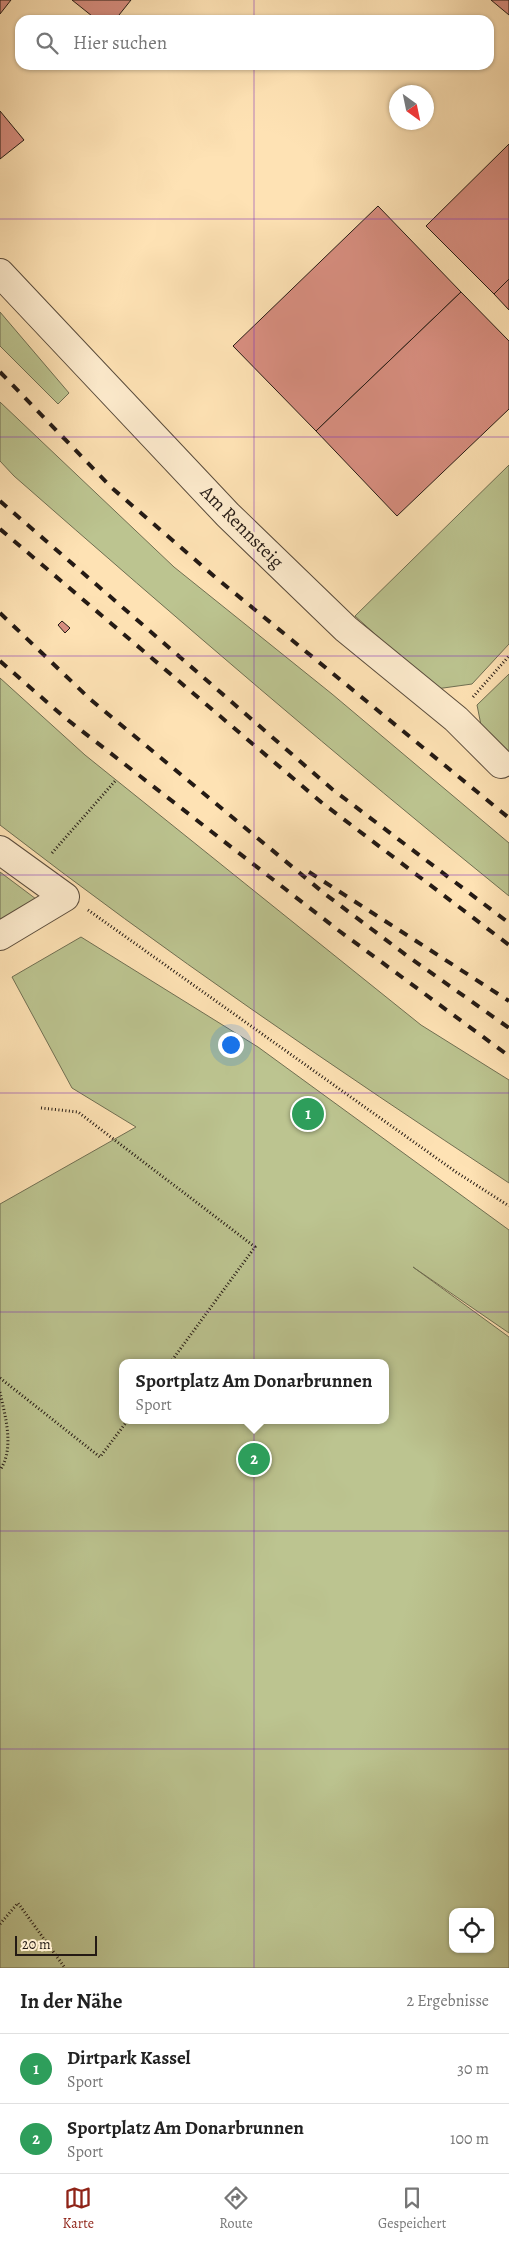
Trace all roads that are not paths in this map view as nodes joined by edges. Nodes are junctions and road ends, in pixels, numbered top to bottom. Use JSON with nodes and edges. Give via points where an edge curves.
{"nodes":[{"id":1,"x":0,"y":273,"type":"edge"},
{"id":2,"x":501,"y":764,"type":"dead end"},
{"id":3,"x":0,"y":850,"type":"edge"},
{"id":4,"x":0,"y":936,"type":"edge"}],
"edges":[{"from":1,"to":2,"type":"street","name":"Am Rennsteig","via":[[235,522],[346,629],[456,719]]},
{"from":3,"to":4,"type":"street","via":[[65,897]]}]}
